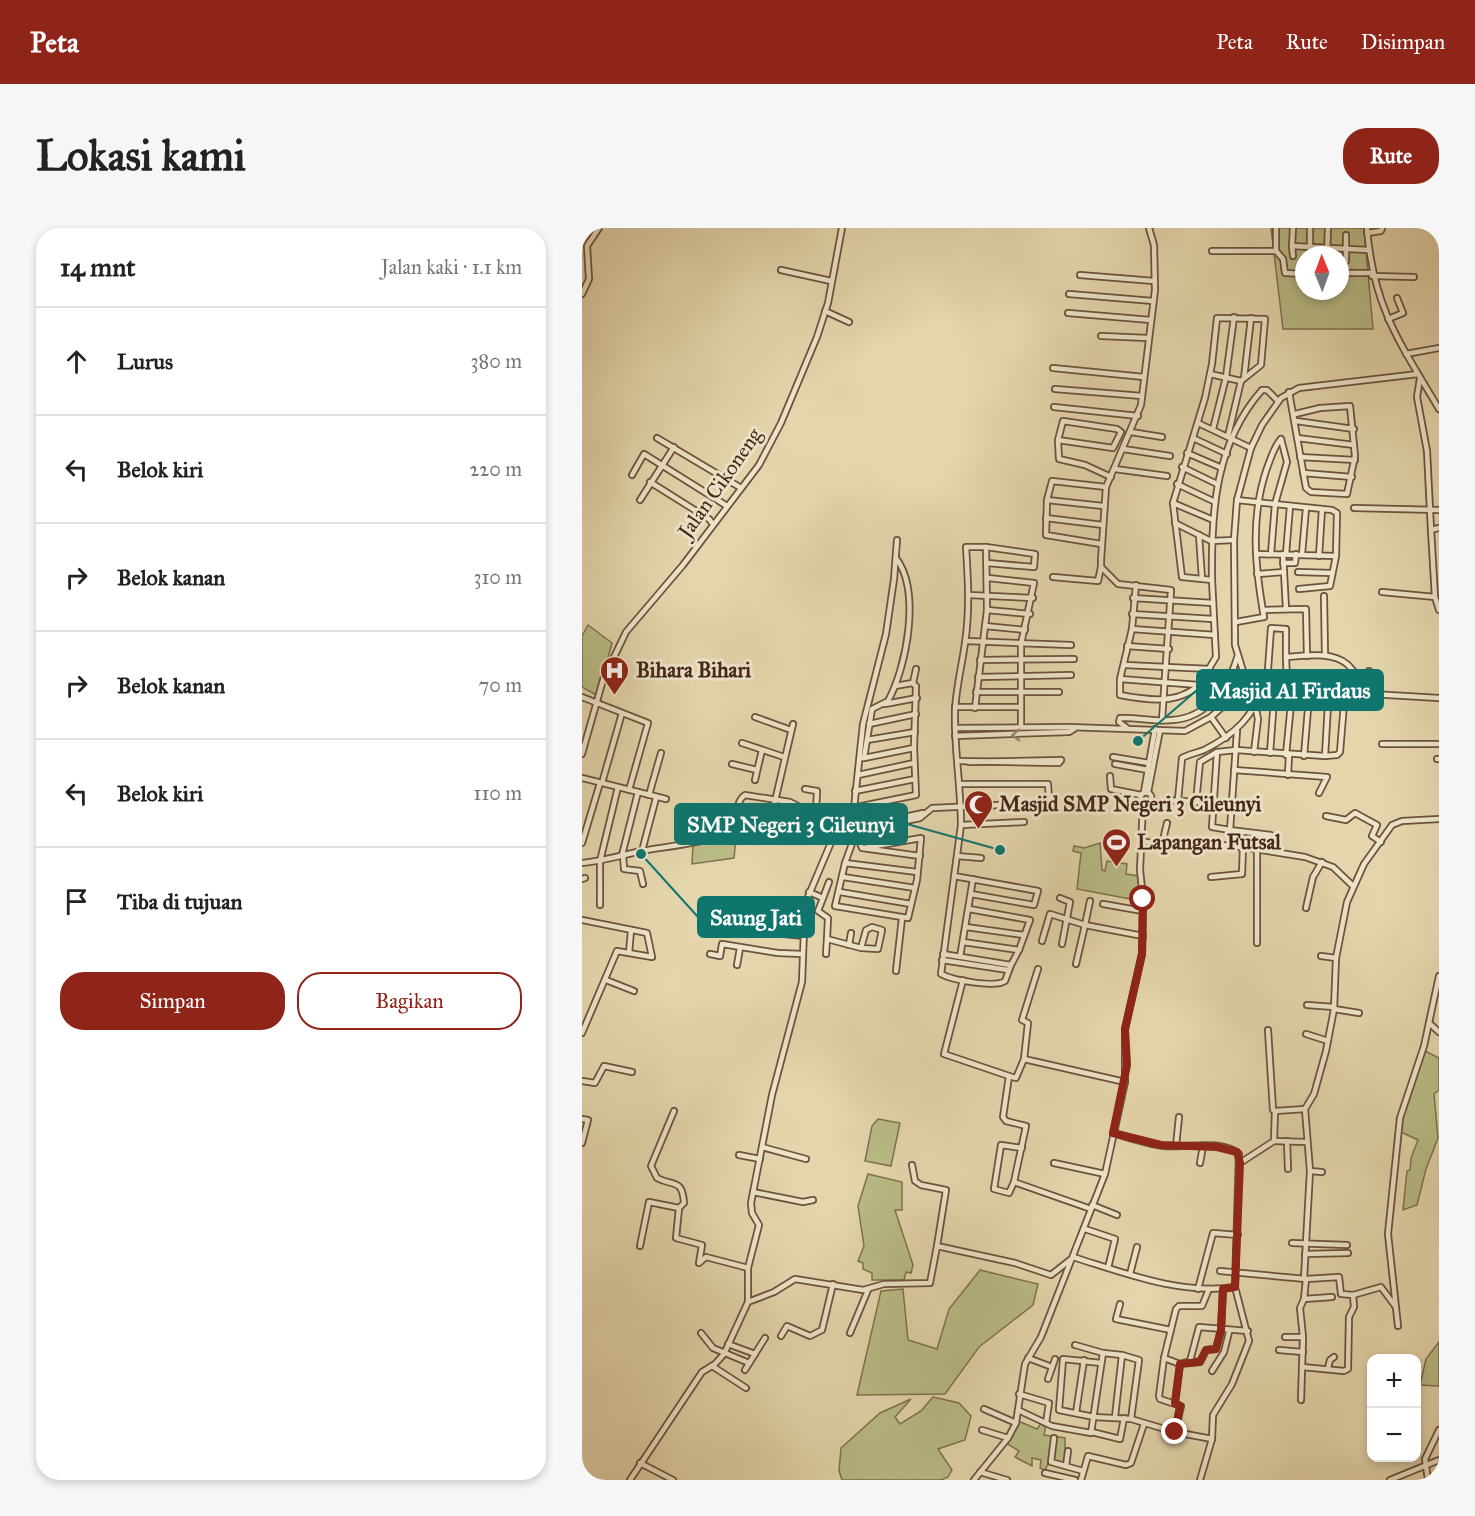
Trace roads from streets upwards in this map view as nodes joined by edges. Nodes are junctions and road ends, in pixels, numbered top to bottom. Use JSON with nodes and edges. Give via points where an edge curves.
{"nodes":[{"id":1,"x":599,"y":228,"type":"edge"},
{"id":2,"x":842,"y":228,"type":"edge"},
{"id":3,"x":1149,"y":228,"type":"edge"},
{"id":4,"x":1276,"y":228,"type":"edge"},
{"id":5,"x":1293,"y":228,"type":"edge"},
{"id":6,"x":1310,"y":228,"type":"edge"},
{"id":7,"x":1328,"y":228,"type":"edge"},
{"id":8,"x":1382,"y":228,"type":"edge"},
{"id":9,"x":1367,"y":231,"type":"edge"},
{"id":10,"x":1346,"y":235,"type":"dead end"},
{"id":11,"x":1292,"y":246,"type":"joint"},
{"id":12,"x":1310,"y":246,"type":"edge"},
{"id":13,"x":1328,"y":246,"type":"edge"},
{"id":14,"x":1346,"y":246,"type":"edge"},
{"id":15,"x":1349,"y":249,"type":"edge"},
{"id":16,"x":1368,"y":250,"type":"junction"},
{"id":17,"x":1212,"y":251,"type":"dead end"},
{"id":18,"x":1276,"y":251,"type":"junction"},
{"id":19,"x":1293,"y":256,"type":"dead end"},
{"id":20,"x":781,"y":270,"type":"dead end"},
{"id":21,"x":1349,"y":273,"type":"edge"},
{"id":22,"x":1295,"y":274,"type":"edge"},
{"id":23,"x":1372,"y":274,"type":"junction"},
{"id":24,"x":1080,"y":275,"type":"dead end"},
{"id":25,"x":1414,"y":277,"type":"dead end"},
{"id":26,"x":831,"y":281,"type":"junction"},
{"id":27,"x":1154,"y":281,"type":"junction"},
{"id":28,"x":582,"y":294,"type":"edge"},
{"id":29,"x":1069,"y":294,"type":"dead end"},
{"id":30,"x":1397,"y":298,"type":"dead end"},
{"id":31,"x":1153,"y":301,"type":"junction"},
{"id":32,"x":825,"y":311,"type":"junction"},
{"id":33,"x":1068,"y":313,"type":"dead end"},
{"id":34,"x":1234,"y":317,"type":"junction"},
{"id":35,"x":1251,"y":318,"type":"junction"},
{"id":36,"x":1388,"y":319,"type":"junction"},
{"id":37,"x":1151,"y":320,"type":"junction"},
{"id":38,"x":849,"y":322,"type":"dead end"},
{"id":39,"x":1101,"y":336,"type":"dead end"},
{"id":40,"x":1148,"y":338,"type":"junction"},
{"id":41,"x":1439,"y":348,"type":"edge"},
{"id":42,"x":1406,"y":354,"type":"junction"},
{"id":43,"x":1053,"y":368,"type":"dead end"},
{"id":44,"x":1210,"y":374,"type":"junction"},
{"id":45,"x":1419,"y":376,"type":"junction"},
{"id":46,"x":1144,"y":377,"type":"junction"},
{"id":47,"x":1226,"y":377,"type":"junction"},
{"id":48,"x":1243,"y":380,"type":"junction"},
{"id":49,"x":1055,"y":388,"type":"dead end"},
{"id":50,"x":1289,"y":392,"type":"junction"},
{"id":51,"x":1142,"y":396,"type":"junction"},
{"id":52,"x":1278,"y":401,"type":"junction"},
{"id":53,"x":1054,"y":407,"type":"dead end"},
{"id":54,"x":1439,"y":409,"type":"edge"},
{"id":55,"x":1295,"y":414,"type":"junction"},
{"id":56,"x":1138,"y":416,"type":"junction"},
{"id":57,"x":1296,"y":421,"type":"junction"},
{"id":58,"x":1198,"y":423,"type":"junction"},
{"id":59,"x":1213,"y":429,"type":"junction"},
{"id":60,"x":1354,"y":429,"type":"junction"},
{"id":61,"x":1131,"y":432,"type":"junction"},
{"id":62,"x":1162,"y":437,"type":"dead end"},
{"id":63,"x":1230,"y":437,"type":"junction"},
{"id":64,"x":657,"y":438,"type":"dead end"},
{"id":65,"x":1193,"y":438,"type":"junction"},
{"id":66,"x":1297,"y":438,"type":"junction"},
{"id":67,"x":1058,"y":440,"type":"junction"},
{"id":68,"x":1354,"y":445,"type":"junction"},
{"id":69,"x":674,"y":447,"type":"junction"},
{"id":70,"x":1251,"y":448,"type":"junction"},
{"id":71,"x":1123,"y":450,"type":"junction"},
{"id":72,"x":1187,"y":453,"type":"junction"},
{"id":73,"x":1227,"y":454,"type":"junction"},
{"id":74,"x":1170,"y":456,"type":"dead end"},
{"id":75,"x":1300,"y":457,"type":"junction"},
{"id":76,"x":1355,"y":460,"type":"junction"},
{"id":77,"x":662,"y":465,"type":"junction"},
{"id":78,"x":1182,"y":467,"type":"junction"},
{"id":79,"x":1222,"y":468,"type":"junction"},
{"id":80,"x":1115,"y":469,"type":"junction"},
{"id":81,"x":1303,"y":473,"type":"junction"},
{"id":82,"x":632,"y":475,"type":"dead end"},
{"id":83,"x":1167,"y":476,"type":"dead end"},
{"id":84,"x":1111,"y":477,"type":"junction"},
{"id":85,"x":1352,"y":477,"type":"junction"},
{"id":86,"x":650,"y":482,"type":"junction"},
{"id":87,"x":1177,"y":484,"type":"junction"},
{"id":88,"x":1217,"y":484,"type":"junction"},
{"id":89,"x":1106,"y":487,"type":"junction"},
{"id":90,"x":741,"y":488,"type":"junction"},
{"id":91,"x":1439,"y":494,"type":"edge"},
{"id":92,"x":1431,"y":497,"type":"junction"},
{"id":93,"x":640,"y":500,"type":"dead end"},
{"id":94,"x":1047,"y":500,"type":"junction"},
{"id":95,"x":1237,"y":500,"type":"junction"},
{"id":96,"x":1213,"y":501,"type":"junction"},
{"id":97,"x":1258,"y":502,"type":"junction"},
{"id":98,"x":1173,"y":503,"type":"junction"},
{"id":99,"x":1275,"y":504,"type":"junction"},
{"id":100,"x":727,"y":506,"type":"junction"},
{"id":101,"x":1103,"y":506,"type":"junction"},
{"id":102,"x":1290,"y":506,"type":"junction"},
{"id":103,"x":1306,"y":508,"type":"junction"},
{"id":104,"x":1354,"y":508,"type":"dead end"},
{"id":105,"x":1322,"y":509,"type":"junction"},
{"id":106,"x":1439,"y":510,"type":"edge"},
{"id":107,"x":1431,"y":511,"type":"junction"},
{"id":108,"x":1046,"y":518,"type":"junction"},
{"id":109,"x":1212,"y":519,"type":"junction"},
{"id":110,"x":1174,"y":523,"type":"junction"},
{"id":111,"x":713,"y":524,"type":"junction"},
{"id":112,"x":1103,"y":525,"type":"junction"},
{"id":113,"x":1439,"y":528,"type":"edge"},
{"id":114,"x":1431,"y":530,"type":"junction"},
{"id":115,"x":1199,"y":535,"type":"junction"},
{"id":116,"x":897,"y":540,"type":"dead end"},
{"id":117,"x":1234,"y":540,"type":"junction"},
{"id":118,"x":1211,"y":541,"type":"junction"},
{"id":119,"x":1101,"y":544,"type":"junction"},
{"id":120,"x":986,"y":547,"type":"junction"},
{"id":121,"x":1256,"y":554,"type":"junction"},
{"id":122,"x":1271,"y":554,"type":"junction"},
{"id":123,"x":1284,"y":554,"type":"junction"},
{"id":124,"x":1296,"y":554,"type":"junction"},
{"id":125,"x":1302,"y":554,"type":"junction"},
{"id":126,"x":1319,"y":556,"type":"junction"},
{"id":127,"x":1336,"y":556,"type":"junction"},
{"id":128,"x":896,"y":557,"type":"junction"},
{"id":129,"x":987,"y":563,"type":"junction"},
{"id":130,"x":1283,"y":563,"type":"junction"},
{"id":131,"x":1101,"y":567,"type":"junction"},
{"id":132,"x":1284,"y":572,"type":"junction"},
{"id":133,"x":1298,"y":572,"type":"dead end"},
{"id":134,"x":1332,"y":573,"type":"junction"},
{"id":135,"x":1257,"y":574,"type":"junction"},
{"id":136,"x":1053,"y":577,"type":"dead end"},
{"id":137,"x":988,"y":578,"type":"junction"},
{"id":138,"x":1202,"y":579,"type":"junction"},
{"id":139,"x":1212,"y":580,"type":"junction"},
{"id":140,"x":1136,"y":585,"type":"junction"},
{"id":141,"x":1299,"y":589,"type":"dead end"},
{"id":142,"x":1382,"y":592,"type":"dead end"},
{"id":143,"x":969,"y":595,"type":"junction"},
{"id":144,"x":988,"y":595,"type":"junction"},
{"id":145,"x":1324,"y":596,"type":"dead end"},
{"id":146,"x":1435,"y":597,"type":"junction"},
{"id":147,"x":1033,"y":598,"type":"junction"},
{"id":148,"x":1133,"y":598,"type":"junction"},
{"id":149,"x":1172,"y":601,"type":"junction"},
{"id":150,"x":1213,"y":603,"type":"junction"},
{"id":151,"x":1286,"y":609,"type":"junction"},
{"id":152,"x":987,"y":610,"type":"junction"},
{"id":153,"x":1263,"y":610,"type":"junction"},
{"id":154,"x":1439,"y":610,"type":"edge"},
{"id":155,"x":1030,"y":614,"type":"junction"},
{"id":156,"x":1132,"y":614,"type":"junction"},
{"id":157,"x":1170,"y":617,"type":"junction"},
{"id":158,"x":1214,"y":620,"type":"junction"},
{"id":159,"x":1236,"y":622,"type":"junction"},
{"id":160,"x":985,"y":626,"type":"junction"},
{"id":161,"x":1131,"y":629,"type":"junction"},
{"id":162,"x":1025,"y":630,"type":"junction"},
{"id":163,"x":1169,"y":633,"type":"junction"},
{"id":164,"x":1215,"y":635,"type":"junction"},
{"id":165,"x":966,"y":641,"type":"junction"},
{"id":166,"x":983,"y":642,"type":"junction"},
{"id":167,"x":1021,"y":644,"type":"junction"},
{"id":168,"x":1071,"y":645,"type":"dead end"},
{"id":169,"x":1127,"y":646,"type":"junction"},
{"id":170,"x":1169,"y":649,"type":"junction"},
{"id":171,"x":1238,"y":654,"type":"junction"},
{"id":172,"x":1307,"y":656,"type":"junction"},
{"id":173,"x":1325,"y":656,"type":"junction"},
{"id":174,"x":1286,"y":657,"type":"junction"},
{"id":175,"x":1074,"y":659,"type":"dead end"},
{"id":176,"x":980,"y":660,"type":"junction"},
{"id":177,"x":1021,"y":660,"type":"junction"},
{"id":178,"x":1125,"y":665,"type":"junction"},
{"id":179,"x":1168,"y":666,"type":"junction"},
{"id":180,"x":916,"y":669,"type":"dead end"},
{"id":181,"x":1210,"y":669,"type":"junction"},
{"id":182,"x":1369,"y":671,"type":"dead end"},
{"id":183,"x":1071,"y":675,"type":"dead end"},
{"id":184,"x":1020,"y":676,"type":"junction"},
{"id":185,"x":978,"y":677,"type":"junction"},
{"id":186,"x":1120,"y":680,"type":"junction"},
{"id":187,"x":1368,"y":681,"type":"junction"},
{"id":188,"x":913,"y":683,"type":"junction"},
{"id":189,"x":1167,"y":683,"type":"junction"},
{"id":190,"x":1267,"y":683,"type":"junction"},
{"id":191,"x":1290,"y":683,"type":"junction"},
{"id":192,"x":1199,"y":685,"type":"junction"},
{"id":193,"x":1310,"y":685,"type":"junction"},
{"id":194,"x":895,"y":686,"type":"junction"},
{"id":195,"x":1329,"y":687,"type":"junction"},
{"id":196,"x":976,"y":692,"type":"junction"},
{"id":197,"x":1020,"y":692,"type":"junction"},
{"id":198,"x":1059,"y":692,"type":"dead end"},
{"id":199,"x":582,"y":697,"type":"edge"},
{"id":200,"x":917,"y":698,"type":"junction"},
{"id":201,"x":1260,"y":698,"type":"junction"},
{"id":202,"x":1439,"y":698,"type":"edge"},
{"id":203,"x":1274,"y":699,"type":"junction"},
{"id":204,"x":1165,"y":700,"type":"junction"},
{"id":205,"x":1291,"y":701,"type":"junction"},
{"id":206,"x":596,"y":704,"type":"junction"},
{"id":207,"x":885,"y":704,"type":"junction"},
{"id":208,"x":1255,"y":705,"type":"junction"},
{"id":209,"x":955,"y":707,"type":"junction"},
{"id":210,"x":1021,"y":707,"type":"junction"},
{"id":211,"x":975,"y":708,"type":"junction"},
{"id":212,"x":622,"y":713,"type":"junction"},
{"id":213,"x":916,"y":714,"type":"junction"},
{"id":214,"x":755,"y":717,"type":"dead end"},
{"id":215,"x":1211,"y":717,"type":"junction"},
{"id":216,"x":1162,"y":720,"type":"junction"},
{"id":217,"x":793,"y":724,"type":"dead end"},
{"id":218,"x":869,"y":724,"type":"junction"},
{"id":219,"x":1021,"y":727,"type":"junction"},
{"id":220,"x":955,"y":728,"type":"junction"},
{"id":221,"x":1127,"y":728,"type":"junction"},
{"id":222,"x":1074,"y":729,"type":"junction"},
{"id":223,"x":791,"y":730,"type":"junction"},
{"id":224,"x":1157,"y":730,"type":"junction"},
{"id":225,"x":1237,"y":731,"type":"junction"},
{"id":226,"x":915,"y":732,"type":"junction"},
{"id":227,"x":955,"y":736,"type":"junction"},
{"id":228,"x":1226,"y":738,"type":"junction"},
{"id":229,"x":867,"y":740,"type":"junction"},
{"id":230,"x":742,"y":743,"type":"dead end"},
{"id":231,"x":1383,"y":744,"type":"dead end"},
{"id":232,"x":1439,"y":744,"type":"edge"},
{"id":233,"x":914,"y":748,"type":"junction"},
{"id":234,"x":762,"y":750,"type":"junction"},
{"id":235,"x":1236,"y":750,"type":"junction"},
{"id":236,"x":1217,"y":752,"type":"junction"},
{"id":237,"x":1254,"y":752,"type":"junction"},
{"id":238,"x":661,"y":753,"type":"dead end"},
{"id":239,"x":1270,"y":753,"type":"junction"},
{"id":240,"x":582,"y":754,"type":"edge"},
{"id":241,"x":1288,"y":755,"type":"junction"},
{"id":242,"x":1305,"y":756,"type":"junction"},
{"id":243,"x":1325,"y":756,"type":"junction"},
{"id":244,"x":784,"y":757,"type":"junction"},
{"id":245,"x":1113,"y":757,"type":"dead end"},
{"id":246,"x":862,"y":758,"type":"junction"},
{"id":247,"x":958,"y":761,"type":"junction"},
{"id":248,"x":969,"y":762,"type":"junction"},
{"id":249,"x":914,"y":763,"type":"junction"},
{"id":250,"x":1149,"y":763,"type":"junction"},
{"id":251,"x":732,"y":764,"type":"dead end"},
{"id":252,"x":1116,"y":764,"type":"dead end"},
{"id":253,"x":757,"y":770,"type":"junction"},
{"id":254,"x":1148,"y":770,"type":"junction"},
{"id":255,"x":1234,"y":770,"type":"junction"},
{"id":256,"x":858,"y":775,"type":"junction"},
{"id":257,"x":1288,"y":775,"type":"junction"},
{"id":258,"x":1110,"y":776,"type":"dead end"},
{"id":259,"x":582,"y":778,"type":"edge"},
{"id":260,"x":915,"y":779,"type":"junction"},
{"id":261,"x":755,"y":780,"type":"dead end"},
{"id":262,"x":601,"y":783,"type":"junction"},
{"id":263,"x":961,"y":784,"type":"junction"},
{"id":264,"x":618,"y":787,"type":"junction"},
{"id":265,"x":805,"y":789,"type":"dead end"},
{"id":266,"x":628,"y":790,"type":"junction"},
{"id":267,"x":855,"y":791,"type":"junction"},
{"id":268,"x":638,"y":792,"type":"junction"},
{"id":269,"x":1144,"y":793,"type":"junction"},
{"id":270,"x":1320,"y":793,"type":"dead end"},
{"id":271,"x":650,"y":795,"type":"junction"},
{"id":272,"x":656,"y":798,"type":"junction"},
{"id":273,"x":666,"y":799,"type":"dead end"},
{"id":274,"x":774,"y":799,"type":"junction"},
{"id":275,"x":1178,"y":800,"type":"junction"},
{"id":276,"x":1150,"y":801,"type":"junction"},
{"id":277,"x":1197,"y":802,"type":"junction"},
{"id":278,"x":1143,"y":803,"type":"junction"},
{"id":279,"x":1214,"y":803,"type":"junction"},
{"id":280,"x":961,"y":805,"type":"junction"},
{"id":281,"x":852,"y":808,"type":"junction"},
{"id":282,"x":816,"y":813,"type":"junction"},
{"id":283,"x":1326,"y":816,"type":"dead end"},
{"id":284,"x":1439,"y":819,"type":"edge"},
{"id":285,"x":1024,"y":822,"type":"dead end"},
{"id":286,"x":1167,"y":823,"type":"dead end"},
{"id":287,"x":961,"y":825,"type":"junction"},
{"id":288,"x":838,"y":826,"type":"junction"},
{"id":289,"x":856,"y":830,"type":"junction"},
{"id":290,"x":1230,"y":830,"type":"junction"},
{"id":291,"x":763,"y":832,"type":"dead end"},
{"id":292,"x":1271,"y":835,"type":"dead end"},
{"id":293,"x":1141,"y":841,"type":"junction"},
{"id":294,"x":1381,"y":842,"type":"junction"},
{"id":295,"x":582,"y":843,"type":"edge"},
{"id":296,"x":1162,"y":844,"type":"junction"},
{"id":297,"x":1243,"y":847,"type":"junction"},
{"id":298,"x":864,"y":848,"type":"junction"},
{"id":299,"x":1257,"y":849,"type":"junction"},
{"id":300,"x":642,"y":850,"type":"junction"},
{"id":301,"x":623,"y":855,"type":"junction"},
{"id":302,"x":920,"y":856,"type":"junction"},
{"id":303,"x":957,"y":856,"type":"junction"},
{"id":304,"x":981,"y":858,"type":"dead end"},
{"id":305,"x":600,"y":861,"type":"junction"},
{"id":306,"x":1322,"y":862,"type":"junction"},
{"id":307,"x":582,"y":863,"type":"edge"},
{"id":308,"x":845,"y":863,"type":"junction"},
{"id":309,"x":918,"y":872,"type":"junction"},
{"id":310,"x":954,"y":876,"type":"junction"},
{"id":311,"x":843,"y":877,"type":"junction"},
{"id":312,"x":1211,"y":877,"type":"dead end"},
{"id":313,"x":973,"y":879,"type":"junction"},
{"id":314,"x":829,"y":882,"type":"dead end"},
{"id":315,"x":643,"y":884,"type":"dead end"},
{"id":316,"x":1353,"y":886,"type":"junction"},
{"id":317,"x":915,"y":888,"type":"junction"},
{"id":318,"x":809,"y":892,"type":"junction"},
{"id":319,"x":840,"y":892,"type":"junction"},
{"id":320,"x":971,"y":894,"type":"junction"},
{"id":321,"x":822,"y":898,"type":"junction"},
{"id":322,"x":1060,"y":898,"type":"dead end"},
{"id":323,"x":1090,"y":901,"type":"dead end"},
{"id":324,"x":911,"y":904,"type":"junction"},
{"id":325,"x":1103,"y":904,"type":"dead end"},
{"id":326,"x":600,"y":905,"type":"dead end"},
{"id":327,"x":1306,"y":908,"type":"dead end"},
{"id":328,"x":969,"y":909,"type":"junction"},
{"id":329,"x":1143,"y":911,"type":"junction"},
{"id":330,"x":902,"y":918,"type":"junction"},
{"id":331,"x":1067,"y":919,"type":"junction"},
{"id":332,"x":582,"y":920,"type":"edge"},
{"id":333,"x":1085,"y":925,"type":"junction"},
{"id":334,"x":966,"y":927,"type":"junction"},
{"id":335,"x":729,"y":929,"type":"dead end"},
{"id":336,"x":630,"y":930,"type":"junction"},
{"id":337,"x":851,"y":933,"type":"dead end"},
{"id":338,"x":1024,"y":935,"type":"junction"},
{"id":339,"x":804,"y":936,"type":"junction"},
{"id":340,"x":1143,"y":936,"type":"junction"},
{"id":341,"x":827,"y":939,"type":"junction"},
{"id":342,"x":1042,"y":941,"type":"dead end"},
{"id":343,"x":963,"y":942,"type":"junction"},
{"id":344,"x":1062,"y":944,"type":"dead end"},
{"id":345,"x":1257,"y":944,"type":"dead end"},
{"id":346,"x":849,"y":945,"type":"junction"},
{"id":347,"x":740,"y":948,"type":"junction"},
{"id":348,"x":861,"y":948,"type":"junction"},
{"id":349,"x":1018,"y":950,"type":"junction"},
{"id":350,"x":629,"y":953,"type":"junction"},
{"id":351,"x":710,"y":954,"type":"dead end"},
{"id":352,"x":803,"y":954,"type":"junction"},
{"id":353,"x":826,"y":954,"type":"dead end"},
{"id":354,"x":1321,"y":956,"type":"dead end"},
{"id":355,"x":942,"y":957,"type":"junction"},
{"id":356,"x":960,"y":957,"type":"junction"},
{"id":357,"x":1336,"y":958,"type":"junction"},
{"id":358,"x":1076,"y":964,"type":"dead end"},
{"id":359,"x":737,"y":965,"type":"dead end"},
{"id":360,"x":1009,"y":967,"type":"junction"},
{"id":361,"x":1038,"y":969,"type":"dead end"},
{"id":362,"x":897,"y":971,"type":"dead end"},
{"id":363,"x":1439,"y":976,"type":"edge"},
{"id":364,"x":606,"y":980,"type":"junction"},
{"id":365,"x":963,"y":981,"type":"junction"},
{"id":366,"x":634,"y":991,"type":"dead end"},
{"id":367,"x":1307,"y":1005,"type":"dead end"},
{"id":368,"x":1334,"y":1008,"type":"junction"},
{"id":369,"x":1359,"y":1013,"type":"dead end"},
{"id":370,"x":1429,"y":1023,"type":"junction"},
{"id":371,"x":1268,"y":1030,"type":"dead end"},
{"id":372,"x":1439,"y":1032,"type":"edge"},
{"id":373,"x":582,"y":1033,"type":"edge"},
{"id":374,"x":1306,"y":1034,"type":"dead end"},
{"id":375,"x":1328,"y":1041,"type":"junction"},
{"id":376,"x":1024,"y":1059,"type":"junction"},
{"id":377,"x":632,"y":1072,"type":"dead end"},
{"id":378,"x":1009,"y":1076,"type":"junction"},
{"id":379,"x":582,"y":1081,"type":"edge"},
{"id":380,"x":1125,"y":1082,"type":"junction"},
{"id":381,"x":1305,"y":1109,"type":"junction"},
{"id":382,"x":674,"y":1111,"type":"dead end"},
{"id":383,"x":590,"y":1112,"type":"dead end"},
{"id":384,"x":1275,"y":1112,"type":"junction"},
{"id":385,"x":1179,"y":1117,"type":"dead end"},
{"id":386,"x":585,"y":1120,"type":"edge"},
{"id":387,"x":1113,"y":1133,"type":"junction"},
{"id":388,"x":583,"y":1137,"type":"edge"},
{"id":389,"x":1274,"y":1141,"type":"junction"},
{"id":390,"x":1287,"y":1141,"type":"junction"},
{"id":391,"x":1307,"y":1142,"type":"junction"},
{"id":392,"x":582,"y":1143,"type":"edge"},
{"id":393,"x":1176,"y":1146,"type":"junction"},
{"id":394,"x":1203,"y":1146,"type":"junction"},
{"id":395,"x":762,"y":1147,"type":"junction"},
{"id":396,"x":1022,"y":1148,"type":"junction"},
{"id":397,"x":739,"y":1155,"type":"dead end"},
{"id":398,"x":760,"y":1159,"type":"junction"},
{"id":399,"x":806,"y":1159,"type":"dead end"},
{"id":400,"x":1054,"y":1163,"type":"dead end"},
{"id":401,"x":1200,"y":1163,"type":"dead end"},
{"id":402,"x":1240,"y":1163,"type":"junction"},
{"id":403,"x":912,"y":1164,"type":"dead end"},
{"id":404,"x":1288,"y":1169,"type":"dead end"},
{"id":405,"x":1310,"y":1171,"type":"junction"},
{"id":406,"x":1322,"y":1172,"type":"dead end"},
{"id":407,"x":1105,"y":1174,"type":"junction"},
{"id":408,"x":1014,"y":1182,"type":"junction"},
{"id":409,"x":753,"y":1192,"type":"junction"},
{"id":410,"x":813,"y":1200,"type":"dead end"},
{"id":411,"x":1092,"y":1207,"type":"junction"},
{"id":412,"x":679,"y":1208,"type":"junction"},
{"id":413,"x":1307,"y":1211,"type":"junction"},
{"id":414,"x":1298,"y":1212,"type":"dead end"},
{"id":415,"x":1117,"y":1215,"type":"dead end"},
{"id":416,"x":1085,"y":1229,"type":"junction"},
{"id":417,"x":1238,"y":1235,"type":"junction"},
{"id":418,"x":1292,"y":1243,"type":"dead end"},
{"id":419,"x":1305,"y":1244,"type":"junction"},
{"id":420,"x":1347,"y":1245,"type":"dead end"},
{"id":421,"x":640,"y":1246,"type":"dead end"},
{"id":422,"x":937,"y":1246,"type":"junction"},
{"id":423,"x":1137,"y":1247,"type":"dead end"},
{"id":424,"x":1348,"y":1253,"type":"dead end"},
{"id":425,"x":1305,"y":1254,"type":"junction"},
{"id":426,"x":1073,"y":1258,"type":"junction"},
{"id":427,"x":748,"y":1268,"type":"junction"},
{"id":428,"x":1108,"y":1268,"type":"junction"},
{"id":429,"x":1220,"y":1272,"type":"dead end"},
{"id":430,"x":1236,"y":1273,"type":"junction"},
{"id":431,"x":1130,"y":1274,"type":"junction"},
{"id":432,"x":1305,"y":1279,"type":"junction"},
{"id":433,"x":833,"y":1284,"type":"junction"},
{"id":434,"x":1235,"y":1287,"type":"junction"},
{"id":435,"x":1198,"y":1289,"type":"junction"},
{"id":436,"x":1209,"y":1289,"type":"junction"},
{"id":437,"x":1223,"y":1289,"type":"junction"},
{"id":438,"x":868,"y":1290,"type":"junction"},
{"id":439,"x":1353,"y":1295,"type":"junction"},
{"id":440,"x":1332,"y":1297,"type":"dead end"},
{"id":441,"x":1304,"y":1299,"type":"junction"},
{"id":442,"x":748,"y":1302,"type":"junction"},
{"id":443,"x":1120,"y":1304,"type":"dead end"},
{"id":444,"x":1396,"y":1307,"type":"junction"},
{"id":445,"x":1398,"y":1326,"type":"dead end"},
{"id":446,"x":1171,"y":1330,"type":"junction"},
{"id":447,"x":1221,"y":1330,"type":"junction"},
{"id":448,"x":1248,"y":1331,"type":"junction"},
{"id":449,"x":1229,"y":1332,"type":"junction"},
{"id":450,"x":701,"y":1333,"type":"dead end"},
{"id":451,"x":850,"y":1333,"type":"dead end"},
{"id":452,"x":781,"y":1336,"type":"dead end"},
{"id":453,"x":1286,"y":1337,"type":"dead end"},
{"id":454,"x":1303,"y":1337,"type":"junction"},
{"id":455,"x":765,"y":1338,"type":"dead end"},
{"id":456,"x":728,"y":1344,"type":"junction"},
{"id":457,"x":1075,"y":1345,"type":"dead end"},
{"id":458,"x":1279,"y":1350,"type":"dead end"},
{"id":459,"x":1303,"y":1352,"type":"junction"},
{"id":460,"x":1103,"y":1353,"type":"junction"},
{"id":461,"x":724,"y":1354,"type":"junction"},
{"id":462,"x":755,"y":1354,"type":"junction"},
{"id":463,"x":1122,"y":1355,"type":"junction"},
{"id":464,"x":1334,"y":1357,"type":"dead end"},
{"id":465,"x":1164,"y":1358,"type":"junction"},
{"id":466,"x":1028,"y":1359,"type":"junction"},
{"id":467,"x":1055,"y":1359,"type":"dead end"},
{"id":468,"x":1084,"y":1360,"type":"junction"},
{"id":469,"x":1190,"y":1361,"type":"junction"},
{"id":470,"x":1101,"y":1362,"type":"junction"},
{"id":471,"x":749,"y":1363,"type":"junction"},
{"id":472,"x":1180,"y":1364,"type":"junction"},
{"id":473,"x":712,"y":1366,"type":"junction"},
{"id":474,"x":1052,"y":1367,"type":"junction"},
{"id":475,"x":1302,"y":1367,"type":"junction"},
{"id":476,"x":1328,"y":1368,"type":"junction"},
{"id":477,"x":745,"y":1370,"type":"dead end"},
{"id":478,"x":1212,"y":1371,"type":"dead end"},
{"id":479,"x":1048,"y":1379,"type":"dead end"},
{"id":480,"x":746,"y":1388,"type":"dead end"},
{"id":481,"x":1019,"y":1394,"type":"junction"},
{"id":482,"x":1301,"y":1400,"type":"dead end"},
{"id":483,"x":1175,"y":1403,"type":"junction"},
{"id":484,"x":984,"y":1409,"type":"dead end"},
{"id":485,"x":1018,"y":1410,"type":"junction"},
{"id":486,"x":1076,"y":1413,"type":"junction"},
{"id":487,"x":1094,"y":1417,"type":"junction"},
{"id":488,"x":1114,"y":1417,"type":"junction"},
{"id":489,"x":1124,"y":1418,"type":"junction"},
{"id":490,"x":1131,"y":1419,"type":"junction"},
{"id":491,"x":1016,"y":1423,"type":"junction"},
{"id":492,"x":1046,"y":1423,"type":"junction"},
{"id":493,"x":1144,"y":1424,"type":"junction"},
{"id":494,"x":982,"y":1430,"type":"dead end"},
{"id":495,"x":1439,"y":1430,"type":"edge"},
{"id":496,"x":1092,"y":1432,"type":"junction"},
{"id":497,"x":1175,"y":1432,"type":"junction"},
{"id":498,"x":1008,"y":1438,"type":"junction"},
{"id":499,"x":1054,"y":1438,"type":"dead end"},
{"id":500,"x":1212,"y":1439,"type":"junction"},
{"id":501,"x":1068,"y":1451,"type":"dead end"},
{"id":502,"x":1439,"y":1460,"type":"edge"},
{"id":503,"x":640,"y":1463,"type":"junction"},
{"id":504,"x":1425,"y":1465,"type":"junction"},
{"id":505,"x":1066,"y":1466,"type":"junction"},
{"id":506,"x":1083,"y":1471,"type":"junction"},
{"id":507,"x":980,"y":1472,"type":"junction"},
{"id":508,"x":1045,"y":1473,"type":"dead end"},
{"id":509,"x":1392,"y":1479,"type":"edge"},
{"id":510,"x":630,"y":1480,"type":"edge"},
{"id":511,"x":674,"y":1480,"type":"edge"},
{"id":512,"x":974,"y":1480,"type":"edge"},
{"id":513,"x":1007,"y":1480,"type":"edge"},
{"id":514,"x":1075,"y":1480,"type":"edge"},
{"id":515,"x":1081,"y":1480,"type":"edge"},
{"id":516,"x":1200,"y":1480,"type":"edge"},
{"id":517,"x":1428,"y":1480,"type":"edge"}],
"edges":[{"from":1,"to":28,"type":"street","via":[[587,246],[589,279]]},
{"from":2,"to":26,"type":"street","name":"Jalan Cikoneng"},
{"from":3,"to":27,"type":"street","via":[[1154,245]]},
{"from":4,"to":18,"type":"street"},
{"from":5,"to":11,"type":"street"},
{"from":6,"to":12,"type":"street"},
{"from":7,"to":13,"type":"street"},
{"from":8,"to":9,"type":"street"},
{"from":9,"to":16,"type":"street"},
{"from":10,"to":14,"type":"street"},
{"from":11,"to":19,"type":"street"},
{"from":15,"to":16,"type":"street"},
{"from":16,"to":23,"type":"street"},
{"from":17,"to":18,"type":"street"},
{"from":18,"to":22,"type":"street","via":[[1283,259],[1285,273]]},
{"from":20,"to":26,"type":"street"},
{"from":21,"to":23,"type":"street"},
{"from":23,"to":25,"type":"street"},
{"from":23,"to":36,"type":"street"},
{"from":24,"to":27,"type":"street"},
{"from":26,"to":32,"type":"street","name":"Jalan Cikoneng"},
{"from":27,"to":31,"type":"street"},
{"from":29,"to":31,"type":"street"},
{"from":30,"to":36,"type":"street","via":[[1403,313]]},
{"from":31,"to":37,"type":"street"},
{"from":32,"to":38,"type":"street"},
{"from":32,"to":90,"type":"street","name":"Jalan Cikoneng","via":[[781,423],[759,465]]},
{"from":33,"to":37,"type":"street"},
{"from":34,"to":35,"type":"street"},
{"from":34,"to":44,"type":"street","via":[[1217,318]]},
{"from":34,"to":47,"type":"street"},
{"from":35,"to":48,"type":"street"},
{"from":35,"to":48,"type":"street","via":[[1266,319],[1261,365]]},
{"from":36,"to":42,"type":"street"},
{"from":37,"to":40,"type":"street"},
{"from":39,"to":40,"type":"street"},
{"from":40,"to":46,"type":"street"},
{"from":41,"to":42,"type":"street"},
{"from":42,"to":45,"type":"street"},
{"from":43,"to":46,"type":"street"},
{"from":44,"to":47,"type":"street"},
{"from":44,"to":58,"type":"street"},
{"from":45,"to":50,"type":"street","via":[[1321,385]]},
{"from":45,"to":54,"type":"street"},
{"from":45,"to":92,"type":"street","via":[[1417,397]]},
{"from":46,"to":51,"type":"street"},
{"from":47,"to":48,"type":"street"},
{"from":47,"to":59,"type":"street"},
{"from":48,"to":63,"type":"street"},
{"from":49,"to":51,"type":"street"},
{"from":50,"to":52,"type":"street"},
{"from":50,"to":55,"type":"street"},
{"from":51,"to":56,"type":"street"},
{"from":52,"to":63,"type":"street","via":[[1262,390]]},
{"from":52,"to":70,"type":"street"},
{"from":53,"to":56,"type":"street"},
{"from":55,"to":57,"type":"street"},
{"from":55,"to":60,"type":"street","via":[[1348,405]]},
{"from":56,"to":61,"type":"street"},
{"from":57,"to":60,"type":"street"},
{"from":57,"to":66,"type":"street"},
{"from":58,"to":59,"type":"street"},
{"from":58,"to":65,"type":"street"},
{"from":59,"to":63,"type":"street"},
{"from":60,"to":68,"type":"street"},
{"from":61,"to":62,"type":"street"},
{"from":61,"to":71,"type":"street"},
{"from":63,"to":70,"type":"street"},
{"from":63,"to":73,"type":"street"},
{"from":64,"to":69,"type":"street"},
{"from":65,"to":72,"type":"street"},
{"from":65,"to":73,"type":"street"},
{"from":66,"to":68,"type":"street"},
{"from":66,"to":75,"type":"street"},
{"from":67,"to":67,"type":"street","via":[[1113,448],[1121,432],[1063,421]]},
{"from":67,"to":84,"type":"street","via":[[1059,459]]},
{"from":68,"to":76,"type":"street"},
{"from":69,"to":77,"type":"street"},
{"from":69,"to":90,"type":"street"},
{"from":70,"to":95,"type":"street"},
{"from":71,"to":74,"type":"street"},
{"from":71,"to":80,"type":"street"},
{"from":72,"to":78,"type":"street"},
{"from":72,"to":79,"type":"street"},
{"from":73,"to":79,"type":"street"},
{"from":75,"to":76,"type":"street"},
{"from":75,"to":81,"type":"street"},
{"from":76,"to":85,"type":"street"},
{"from":77,"to":82,"type":"street","via":[[644,454]]},
{"from":77,"to":86,"type":"street"},
{"from":77,"to":100,"type":"street"},
{"from":78,"to":87,"type":"street"},
{"from":78,"to":88,"type":"street"},
{"from":79,"to":88,"type":"street"},
{"from":80,"to":83,"type":"street"},
{"from":80,"to":84,"type":"street"},
{"from":81,"to":85,"type":"street"},
{"from":81,"to":85,"type":"street","via":[[1306,488],[1311,492],[1347,494]]},
{"from":84,"to":89,"type":"street"},
{"from":86,"to":93,"type":"street"},
{"from":86,"to":111,"type":"street"},
{"from":87,"to":96,"type":"street"},
{"from":87,"to":98,"type":"street"},
{"from":88,"to":96,"type":"street"},
{"from":89,"to":94,"type":"street","via":[[1052,481]]},
{"from":89,"to":101,"type":"street"},
{"from":90,"to":100,"type":"street","name":"Jalan Cikoneng"},
{"from":91,"to":92,"type":"street"},
{"from":92,"to":107,"type":"street"},
{"from":94,"to":101,"type":"street"},
{"from":94,"to":108,"type":"street"},
{"from":95,"to":97,"type":"street"},
{"from":95,"to":117,"type":"street"},
{"from":96,"to":109,"type":"street"},
{"from":97,"to":99,"type":"street"},
{"from":97,"to":99,"type":"street","via":[[1273,451],[1281,439],[1287,462]]},
{"from":97,"to":121,"type":"street"},
{"from":98,"to":109,"type":"street"},
{"from":98,"to":110,"type":"street"},
{"from":99,"to":102,"type":"street"},
{"from":99,"to":122,"type":"street"},
{"from":100,"to":111,"type":"street","name":"Jalan Cikoneng"},
{"from":101,"to":112,"type":"street"},
{"from":102,"to":103,"type":"street"},
{"from":102,"to":123,"type":"street"},
{"from":103,"to":105,"type":"street"},
{"from":103,"to":125,"type":"street"},
{"from":104,"to":107,"type":"street"},
{"from":105,"to":126,"type":"street"},
{"from":105,"to":127,"type":"street","via":[[1338,516]]},
{"from":106,"to":107,"type":"street"},
{"from":107,"to":114,"type":"street"},
{"from":108,"to":112,"type":"street"},
{"from":108,"to":119,"type":"street","via":[[1047,536]]},
{"from":109,"to":118,"type":"street"},
{"from":110,"to":115,"type":"street"},
{"from":110,"to":138,"type":"street","via":[[1182,577]]},
{"from":111,"to":206,"type":"street","name":"Jalan Cikoneng","via":[[627,632],[613,655]]},
{"from":112,"to":119,"type":"street"},
{"from":113,"to":114,"type":"street"},
{"from":114,"to":146,"type":"street"},
{"from":115,"to":118,"type":"street"},
{"from":115,"to":138,"type":"street"},
{"from":116,"to":128,"type":"street"},
{"from":117,"to":118,"type":"street"},
{"from":117,"to":159,"type":"street"},
{"from":118,"to":139,"type":"street"},
{"from":119,"to":131,"type":"street"},
{"from":120,"to":129,"type":"street"},
{"from":120,"to":129,"type":"street","via":[[1035,554],[1034,567]]},
{"from":120,"to":143,"type":"street","via":[[966,547]]},
{"from":121,"to":122,"type":"street"},
{"from":121,"to":135,"type":"street"},
{"from":122,"to":123,"type":"street"},
{"from":123,"to":124,"type":"street"},
{"from":123,"to":130,"type":"street"},
{"from":124,"to":125,"type":"street"},
{"from":124,"to":130,"type":"street","via":[[1295,563]]},
{"from":125,"to":126,"type":"street"},
{"from":126,"to":127,"type":"street"},
{"from":127,"to":134,"type":"street"},
{"from":128,"to":194,"type":"street","via":[[904,570],[909,594],[907,645]]},
{"from":128,"to":246,"type":"street","via":[[882,651],[865,712]]},
{"from":129,"to":137,"type":"street"},
{"from":130,"to":132,"type":"street"},
{"from":131,"to":136,"type":"street","via":[[1098,581]]},
{"from":131,"to":140,"type":"street","via":[[1118,584]]},
{"from":132,"to":135,"type":"street"},
{"from":132,"to":151,"type":"street"},
{"from":133,"to":134,"type":"street"},
{"from":134,"to":141,"type":"street","via":[[1328,587]]},
{"from":135,"to":153,"type":"street"},
{"from":137,"to":144,"type":"street"},
{"from":137,"to":147,"type":"street","via":[[1034,583]]},
{"from":138,"to":139,"type":"street"},
{"from":139,"to":150,"type":"street"},
{"from":140,"to":148,"type":"street"},
{"from":140,"to":149,"type":"street","via":[[1170,588]]},
{"from":142,"to":146,"type":"street"},
{"from":143,"to":144,"type":"street"},
{"from":143,"to":165,"type":"street"},
{"from":144,"to":147,"type":"street"},
{"from":144,"to":152,"type":"street"},
{"from":145,"to":173,"type":"street"},
{"from":146,"to":154,"type":"street"},
{"from":147,"to":155,"type":"street"},
{"from":148,"to":149,"type":"street"},
{"from":148,"to":156,"type":"street"},
{"from":149,"to":150,"type":"street"},
{"from":149,"to":157,"type":"street"},
{"from":150,"to":158,"type":"street"},
{"from":151,"to":153,"type":"street"},
{"from":151,"to":172,"type":"street","via":[[1307,610]]},
{"from":152,"to":155,"type":"street"},
{"from":152,"to":160,"type":"street"},
{"from":153,"to":159,"type":"street","via":[[1264,617]]},
{"from":155,"to":162,"type":"street"},
{"from":156,"to":157,"type":"street"},
{"from":156,"to":161,"type":"street"},
{"from":157,"to":158,"type":"street"},
{"from":157,"to":163,"type":"street"},
{"from":158,"to":164,"type":"street"},
{"from":159,"to":171,"type":"street"},
{"from":160,"to":162,"type":"street"},
{"from":160,"to":166,"type":"street"},
{"from":161,"to":163,"type":"street"},
{"from":161,"to":169,"type":"street"},
{"from":162,"to":167,"type":"street"},
{"from":163,"to":164,"type":"street"},
{"from":163,"to":170,"type":"street"},
{"from":164,"to":181,"type":"street","via":[[1216,657]]},
{"from":165,"to":166,"type":"street"},
{"from":165,"to":209,"type":"street"},
{"from":166,"to":167,"type":"street"},
{"from":166,"to":176,"type":"street"},
{"from":167,"to":168,"type":"street"},
{"from":167,"to":177,"type":"street"},
{"from":169,"to":170,"type":"street"},
{"from":169,"to":178,"type":"street"},
{"from":170,"to":179,"type":"street"},
{"from":171,"to":215,"type":"street","via":[[1243,667],[1239,680]]},
{"from":171,"to":216,"type":"street","via":[[1232,674],[1212,702],[1189,717]]},
{"from":172,"to":173,"type":"street"},
{"from":172,"to":174,"type":"street"},
{"from":173,"to":187,"type":"street","via":[[1346,663],[1360,680]]},
{"from":174,"to":190,"type":"street","via":[[1286,629],[1271,628]]},
{"from":174,"to":191,"type":"street"},
{"from":175,"to":177,"type":"street"},
{"from":176,"to":177,"type":"street"},
{"from":176,"to":185,"type":"street"},
{"from":177,"to":184,"type":"street"},
{"from":178,"to":179,"type":"street"},
{"from":178,"to":186,"type":"street"},
{"from":179,"to":181,"type":"street"},
{"from":179,"to":189,"type":"street"},
{"from":180,"to":188,"type":"street"},
{"from":181,"to":192,"type":"street"},
{"from":182,"to":187,"type":"street"},
{"from":183,"to":184,"type":"street"},
{"from":184,"to":185,"type":"street"},
{"from":184,"to":197,"type":"street"},
{"from":185,"to":196,"type":"street"},
{"from":186,"to":189,"type":"street"},
{"from":186,"to":204,"type":"street","via":[[1120,695]]},
{"from":187,"to":202,"type":"street","via":[[1371,694]]},
{"from":188,"to":194,"type":"street"},
{"from":188,"to":200,"type":"street"},
{"from":189,"to":192,"type":"street"},
{"from":189,"to":204,"type":"street"},
{"from":190,"to":191,"type":"street"},
{"from":190,"to":201,"type":"street"},
{"from":191,"to":193,"type":"street"},
{"from":191,"to":205,"type":"street"},
{"from":192,"to":204,"type":"street","via":[[1184,696]]},
{"from":193,"to":195,"type":"street"},
{"from":193,"to":242,"type":"street"},
{"from":194,"to":207,"type":"street"},
{"from":195,"to":243,"type":"street"},
{"from":195,"to":243,"type":"street","via":[[1346,694],[1340,752]]},
{"from":196,"to":197,"type":"street"},
{"from":196,"to":211,"type":"street"},
{"from":197,"to":198,"type":"street"},
{"from":197,"to":210,"type":"street"},
{"from":199,"to":206,"type":"street"},
{"from":200,"to":207,"type":"street"},
{"from":200,"to":213,"type":"street"},
{"from":201,"to":203,"type":"street"},
{"from":201,"to":208,"type":"street"},
{"from":203,"to":205,"type":"street"},
{"from":203,"to":239,"type":"street"},
{"from":204,"to":216,"type":"street"},
{"from":205,"to":241,"type":"street"},
{"from":206,"to":212,"type":"street"},
{"from":206,"to":240,"type":"street","name":"Jalan Cikoneng"},
{"from":207,"to":218,"type":"street","via":[[872,709]]},
{"from":208,"to":225,"type":"street"},
{"from":208,"to":237,"type":"street"},
{"from":209,"to":211,"type":"street"},
{"from":209,"to":220,"type":"street"},
{"from":210,"to":211,"type":"street"},
{"from":210,"to":219,"type":"street"},
{"from":212,"to":262,"type":"street"},
{"from":212,"to":266,"type":"street","via":[[648,723]]},
{"from":213,"to":218,"type":"street"},
{"from":213,"to":226,"type":"street"},
{"from":214,"to":223,"type":"street"},
{"from":215,"to":224,"type":"street","via":[[1185,731]]},
{"from":215,"to":228,"type":"street"},
{"from":216,"to":221,"type":"street","via":[[1119,719]]},
{"from":217,"to":223,"type":"street"},
{"from":218,"to":229,"type":"street"},
{"from":219,"to":220,"type":"street"},
{"from":219,"to":222,"type":"street"},
{"from":220,"to":227,"type":"street"},
{"from":221,"to":222,"type":"street"},
{"from":221,"to":224,"type":"street"},
{"from":222,"to":227,"type":"street","one_way":true,"via":[[1025,735]]},
{"from":223,"to":244,"type":"street"},
{"from":224,"to":250,"type":"street"},
{"from":224,"to":269,"type":"street"},
{"from":225,"to":228,"type":"street"},
{"from":225,"to":235,"type":"street"},
{"from":226,"to":229,"type":"street"},
{"from":226,"to":233,"type":"street"},
{"from":227,"to":247,"type":"street"},
{"from":228,"to":275,"type":"street","via":[[1182,758]]},
{"from":229,"to":246,"type":"street"},
{"from":230,"to":234,"type":"street"},
{"from":231,"to":232,"type":"street"},
{"from":233,"to":246,"type":"street"},
{"from":233,"to":249,"type":"street"},
{"from":234,"to":244,"type":"street"},
{"from":234,"to":253,"type":"street"},
{"from":235,"to":236,"type":"street"},
{"from":235,"to":237,"type":"street"},
{"from":235,"to":255,"type":"street"},
{"from":236,"to":277,"type":"street","via":[[1200,762]]},
{"from":236,"to":279,"type":"street"},
{"from":237,"to":239,"type":"street"},
{"from":238,"to":271,"type":"street"},
{"from":239,"to":241,"type":"street"},
{"from":241,"to":242,"type":"street"},
{"from":241,"to":257,"type":"street"},
{"from":242,"to":243,"type":"street"},
{"from":244,"to":274,"type":"street"},
{"from":245,"to":250,"type":"street"},
{"from":246,"to":256,"type":"street"},
{"from":247,"to":248,"type":"street"},
{"from":247,"to":263,"type":"street"},
{"from":248,"to":248,"type":"street","via":[[973,760],[1061,760],[1059,763]]},
{"from":249,"to":256,"type":"street"},
{"from":249,"to":260,"type":"street"},
{"from":250,"to":254,"type":"street"},
{"from":251,"to":253,"type":"street"},
{"from":252,"to":254,"type":"street"},
{"from":253,"to":261,"type":"street"},
{"from":254,"to":269,"type":"street"},
{"from":255,"to":257,"type":"street"},
{"from":255,"to":290,"type":"street"},
{"from":256,"to":267,"type":"street"},
{"from":257,"to":270,"type":"street","via":[[1327,777]]},
{"from":258,"to":269,"type":"street","via":[[1111,789]]},
{"from":259,"to":262,"type":"street"},
{"from":260,"to":267,"type":"street"},
{"from":260,"to":281,"type":"street","via":[[916,795]]},
{"from":262,"to":264,"type":"street"},
{"from":262,"to":295,"type":"street"},
{"from":263,"to":280,"type":"street"},
{"from":263,"to":280,"type":"street","via":[[1048,784],[1050,788],[1049,799],[1043,803]]},
{"from":264,"to":266,"type":"street"},
{"from":264,"to":305,"type":"street"},
{"from":265,"to":282,"type":"street","via":[[817,790]]},
{"from":266,"to":268,"type":"street"},
{"from":267,"to":281,"type":"street"},
{"from":268,"to":271,"type":"street"},
{"from":268,"to":301,"type":"street"},
{"from":269,"to":276,"type":"street"},
{"from":269,"to":278,"type":"street"},
{"from":271,"to":272,"type":"street"},
{"from":272,"to":273,"type":"street"},
{"from":272,"to":300,"type":"street"},
{"from":274,"to":282,"type":"street"},
{"from":274,"to":291,"type":"street"},
{"from":274,"to":300,"type":"street","via":[[745,795],[739,801],[735,825],[729,832],[678,848]]},
{"from":275,"to":276,"type":"street","via":[[1162,804]]},
{"from":275,"to":277,"type":"street"},
{"from":276,"to":278,"type":"street"},
{"from":277,"to":279,"type":"street"},
{"from":278,"to":293,"type":"street"},
{"from":279,"to":290,"type":"street","via":[[1213,828]]},
{"from":280,"to":287,"type":"street"},
{"from":280,"to":289,"type":"street","via":[[932,808]]},
{"from":281,"to":289,"type":"street"},
{"from":282,"to":288,"type":"street"},
{"from":283,"to":294,"type":"street","via":[[1346,820],[1355,813],[1376,824],[1372,836]]},
{"from":284,"to":294,"type":"street","via":[[1398,822]]},
{"from":285,"to":287,"type":"street"},
{"from":286,"to":296,"type":"street"},
{"from":287,"to":303,"type":"street"},
{"from":288,"to":289,"type":"street"},
{"from":288,"to":318,"type":"street"},
{"from":289,"to":298,"type":"street"},
{"from":289,"to":308,"type":"street"},
{"from":290,"to":292,"type":"street"},
{"from":293,"to":296,"type":"street"},
{"from":293,"to":329,"type":"street"},
{"from":294,"to":316,"type":"street"},
{"from":296,"to":297,"type":"street"},
{"from":297,"to":299,"type":"street"},
{"from":297,"to":312,"type":"street","via":[[1242,874]]},
{"from":298,"to":302,"type":"street"},
{"from":298,"to":302,"type":"street","via":[[919,837]]},
{"from":299,"to":306,"type":"street"},
{"from":299,"to":345,"type":"street"},
{"from":300,"to":301,"type":"street"},
{"from":301,"to":305,"type":"street"},
{"from":301,"to":315,"type":"street","via":[[624,869],[640,872]]},
{"from":302,"to":309,"type":"street"},
{"from":303,"to":304,"type":"street"},
{"from":303,"to":310,"type":"street"},
{"from":305,"to":307,"type":"street"},
{"from":305,"to":326,"type":"street"},
{"from":306,"to":316,"type":"street","via":[[1337,869]]},
{"from":306,"to":327,"type":"street","via":[[1312,877]]},
{"from":308,"to":309,"type":"street"},
{"from":308,"to":311,"type":"street"},
{"from":309,"to":317,"type":"street"},
{"from":310,"to":313,"type":"street"},
{"from":310,"to":355,"type":"street"},
{"from":311,"to":317,"type":"street"},
{"from":311,"to":319,"type":"street"},
{"from":313,"to":320,"type":"street"},
{"from":313,"to":320,"type":"street","via":[[1037,889],[1034,905]]},
{"from":314,"to":321,"type":"street"},
{"from":316,"to":357,"type":"street"},
{"from":317,"to":324,"type":"street"},
{"from":318,"to":321,"type":"street"},
{"from":318,"to":339,"type":"street"},
{"from":319,"to":324,"type":"street"},
{"from":319,"to":330,"type":"street","via":[[836,908]]},
{"from":320,"to":328,"type":"street"},
{"from":321,"to":341,"type":"street","via":[[818,911],[828,918]]},
{"from":322,"to":331,"type":"street","via":[[1070,902]]},
{"from":323,"to":333,"type":"street"},
{"from":324,"to":330,"type":"street","via":[[909,917]]},
{"from":325,"to":329,"type":"street"},
{"from":328,"to":334,"type":"street"},
{"from":328,"to":338,"type":"street","via":[[1030,920]]},
{"from":329,"to":340,"type":"street"},
{"from":330,"to":362,"type":"street"},
{"from":331,"to":333,"type":"street"},
{"from":331,"to":342,"type":"street","via":[[1050,914]]},
{"from":331,"to":344,"type":"street"},
{"from":332,"to":336,"type":"street"},
{"from":333,"to":340,"type":"street"},
{"from":333,"to":358,"type":"street"},
{"from":334,"to":338,"type":"street"},
{"from":334,"to":343,"type":"street"},
{"from":335,"to":339,"type":"street"},
{"from":336,"to":350,"type":"street"},
{"from":336,"to":350,"type":"street","via":[[647,933],[652,958]]},
{"from":337,"to":346,"type":"street"},
{"from":338,"to":349,"type":"street"},
{"from":339,"to":352,"type":"street"},
{"from":340,"to":380,"type":"street","via":[[1125,1029]]},
{"from":341,"to":346,"type":"street"},
{"from":341,"to":353,"type":"street"},
{"from":343,"to":349,"type":"street"},
{"from":343,"to":356,"type":"street"},
{"from":346,"to":348,"type":"street"},
{"from":347,"to":351,"type":"street","via":[[722,944],[720,956]]},
{"from":347,"to":352,"type":"street"},
{"from":347,"to":359,"type":"street"},
{"from":348,"to":348,"type":"street","via":[[866,930],[882,930],[878,949]]},
{"from":349,"to":360,"type":"street"},
{"from":350,"to":364,"type":"street","via":[[617,951]]},
{"from":352,"to":395,"type":"street","via":[[802,982]]},
{"from":354,"to":357,"type":"street"},
{"from":355,"to":356,"type":"street"},
{"from":355,"to":360,"type":"street"},
{"from":355,"to":365,"type":"street","via":[[941,975]]},
{"from":356,"to":360,"type":"street"},
{"from":357,"to":368,"type":"street"},
{"from":360,"to":365,"type":"street","via":[[1005,981],[1000,984]]},
{"from":361,"to":376,"type":"street","via":[[1022,1020],[1028,1023]]},
{"from":363,"to":370,"type":"street"},
{"from":364,"to":366,"type":"street"},
{"from":364,"to":373,"type":"street"},
{"from":365,"to":378,"type":"street","via":[[944,1054]]},
{"from":367,"to":368,"type":"street"},
{"from":368,"to":369,"type":"street"},
{"from":368,"to":375,"type":"street"},
{"from":370,"to":372,"type":"street"},
{"from":370,"to":444,"type":"street","via":[[1399,1126],[1388,1234]]},
{"from":371,"to":384,"type":"street"},
{"from":374,"to":375,"type":"street"},
{"from":375,"to":381,"type":"street","via":[[1316,1088]]},
{"from":376,"to":378,"type":"street","via":[[1016,1078]]},
{"from":376,"to":380,"type":"street"},
{"from":377,"to":379,"type":"street","via":[[604,1066],[595,1083]]},
{"from":378,"to":396,"type":"street","via":[[1003,1117],[1026,1125]]},
{"from":380,"to":387,"type":"street"},
{"from":381,"to":384,"type":"street"},
{"from":381,"to":391,"type":"street"},
{"from":382,"to":412,"type":"street","via":[[651,1166],[657,1178],[680,1185],[684,1203]]},
{"from":383,"to":386,"type":"street"},
{"from":384,"to":389,"type":"street"},
{"from":385,"to":393,"type":"street"},
{"from":386,"to":388,"type":"street"},
{"from":387,"to":393,"type":"street"},
{"from":387,"to":407,"type":"street"},
{"from":388,"to":392,"type":"street"},
{"from":389,"to":390,"type":"street"},
{"from":389,"to":402,"type":"street"},
{"from":390,"to":391,"type":"street"},
{"from":390,"to":404,"type":"street"},
{"from":391,"to":405,"type":"street"},
{"from":393,"to":394,"type":"street"},
{"from":394,"to":401,"type":"street"},
{"from":394,"to":402,"type":"street","via":[[1234,1150]]},
{"from":395,"to":398,"type":"street"},
{"from":395,"to":399,"type":"street"},
{"from":396,"to":408,"type":"street"},
{"from":396,"to":408,"type":"street","via":[[1002,1145],[994,1188],[1008,1193]]},
{"from":397,"to":398,"type":"street"},
{"from":398,"to":409,"type":"street"},
{"from":400,"to":407,"type":"street"},
{"from":402,"to":417,"type":"street"},
{"from":403,"to":422,"type":"street","via":[[915,1181],[946,1190]]},
{"from":405,"to":406,"type":"street"},
{"from":405,"to":413,"type":"street"},
{"from":407,"to":411,"type":"street"},
{"from":408,"to":411,"type":"street"},
{"from":409,"to":410,"type":"street","via":[[803,1202]]},
{"from":409,"to":427,"type":"street","via":[[751,1209],[759,1225]]},
{"from":411,"to":415,"type":"street"},
{"from":411,"to":416,"type":"street"},
{"from":412,"to":421,"type":"street","via":[[649,1202]]},
{"from":412,"to":427,"type":"street","via":[[676,1238],[702,1245],[699,1263],[705,1257]]},
{"from":413,"to":414,"type":"street"},
{"from":413,"to":419,"type":"street"},
{"from":416,"to":426,"type":"street"},
{"from":416,"to":428,"type":"street","via":[[1115,1239]]},
{"from":417,"to":430,"type":"street"},
{"from":417,"to":435,"type":"street","via":[[1213,1233]]},
{"from":418,"to":419,"type":"street"},
{"from":419,"to":420,"type":"street"},
{"from":419,"to":425,"type":"street"},
{"from":422,"to":426,"type":"street","via":[[1051,1275]]},
{"from":422,"to":438,"type":"street","via":[[930,1283],[884,1284]]},
{"from":423,"to":431,"type":"street"},
{"from":424,"to":425,"type":"street"},
{"from":425,"to":432,"type":"street"},
{"from":426,"to":428,"type":"street"},
{"from":426,"to":466,"type":"street","via":[[1041,1338]]},
{"from":427,"to":442,"type":"street"},
{"from":428,"to":431,"type":"street"},
{"from":429,"to":430,"type":"street"},
{"from":430,"to":432,"type":"street"},
{"from":430,"to":434,"type":"street"},
{"from":431,"to":435,"type":"street"},
{"from":432,"to":439,"type":"street","via":[[1337,1277],[1341,1294]]},
{"from":432,"to":441,"type":"street"},
{"from":433,"to":438,"type":"street"},
{"from":433,"to":442,"type":"street","via":[[792,1279],[774,1292]]},
{"from":433,"to":452,"type":"street","via":[[822,1330],[810,1336],[787,1326]]},
{"from":434,"to":437,"type":"street"},
{"from":434,"to":448,"type":"street"},
{"from":435,"to":436,"type":"street"},
{"from":436,"to":437,"type":"street"},
{"from":436,"to":446,"type":"street","via":[[1202,1306],[1177,1306]]},
{"from":437,"to":447,"type":"street"},
{"from":438,"to":451,"type":"street"},
{"from":439,"to":444,"type":"street","via":[[1382,1287]]},
{"from":439,"to":476,"type":"street","via":[[1348,1369]]},
{"from":440,"to":441,"type":"street"},
{"from":441,"to":454,"type":"street","via":[[1300,1308]]},
{"from":442,"to":456,"type":"street"},
{"from":443,"to":446,"type":"street","via":[[1116,1319]]},
{"from":444,"to":445,"type":"street"},
{"from":446,"to":465,"type":"street"},
{"from":447,"to":449,"type":"street"},
{"from":447,"to":469,"type":"street","via":[[1216,1349],[1206,1350],[1200,1362]]},
{"from":447,"to":469,"type":"street","via":[[1197,1328]]},
{"from":448,"to":449,"type":"street"},
{"from":448,"to":500,"type":"street","via":[[1249,1341],[1240,1368],[1213,1415]]},
{"from":449,"to":478,"type":"street","via":[[1224,1352]]},
{"from":450,"to":461,"type":"street","via":[[709,1345]]},
{"from":453,"to":454,"type":"street"},
{"from":454,"to":459,"type":"street"},
{"from":455,"to":462,"type":"street"},
{"from":456,"to":461,"type":"street"},
{"from":456,"to":462,"type":"street"},
{"from":457,"to":460,"type":"street"},
{"from":458,"to":459,"type":"street"},
{"from":459,"to":475,"type":"street"},
{"from":460,"to":463,"type":"street"},
{"from":460,"to":470,"type":"street"},
{"from":461,"to":471,"type":"street"},
{"from":461,"to":473,"type":"street"},
{"from":462,"to":471,"type":"street"},
{"from":463,"to":488,"type":"street"},
{"from":463,"to":490,"type":"street","via":[[1139,1360]]},
{"from":464,"to":476,"type":"street"},
{"from":465,"to":472,"type":"street"},
{"from":465,"to":483,"type":"street","via":[[1159,1398]]},
{"from":466,"to":474,"type":"street"},
{"from":466,"to":481,"type":"street"},
{"from":467,"to":474,"type":"street"},
{"from":468,"to":470,"type":"street"},
{"from":468,"to":486,"type":"street"},
{"from":468,"to":486,"type":"street","via":[[1064,1359],[1059,1409]]},
{"from":469,"to":472,"type":"street"},
{"from":470,"to":487,"type":"street"},
{"from":471,"to":477,"type":"street"},
{"from":472,"to":483,"type":"street"},
{"from":473,"to":480,"type":"street"},
{"from":473,"to":503,"type":"street","via":[[702,1372]]},
{"from":474,"to":479,"type":"street"},
{"from":475,"to":476,"type":"street"},
{"from":475,"to":482,"type":"street"},
{"from":481,"to":485,"type":"street"},
{"from":481,"to":492,"type":"street","via":[[1049,1403]]},
{"from":483,"to":497,"type":"street","via":[[1180,1406]]},
{"from":484,"to":491,"type":"street"},
{"from":485,"to":491,"type":"street"},
{"from":485,"to":492,"type":"street"},
{"from":486,"to":487,"type":"street"},
{"from":487,"to":488,"type":"street"},
{"from":487,"to":496,"type":"street"},
{"from":488,"to":489,"type":"street"},
{"from":489,"to":490,"type":"street"},
{"from":489,"to":496,"type":"street","via":[[1120,1439]]},
{"from":490,"to":493,"type":"street"},
{"from":491,"to":498,"type":"street"},
{"from":492,"to":496,"type":"street"},
{"from":493,"to":497,"type":"street"},
{"from":493,"to":506,"type":"street","via":[[1131,1463],[1088,1456]]},
{"from":494,"to":498,"type":"street"},
{"from":495,"to":504,"type":"street"},
{"from":497,"to":500,"type":"street"},
{"from":498,"to":507,"type":"street"},
{"from":499,"to":505,"type":"street","via":[[1050,1460]]},
{"from":500,"to":516,"type":"street"},
{"from":501,"to":505,"type":"street"},
{"from":502,"to":504,"type":"street"},
{"from":503,"to":510,"type":"street"},
{"from":503,"to":511,"type":"street"},
{"from":504,"to":509,"type":"street"},
{"from":504,"to":517,"type":"street"},
{"from":505,"to":506,"type":"street"},
{"from":506,"to":515,"type":"street"},
{"from":507,"to":512,"type":"street"},
{"from":507,"to":513,"type":"street"},
{"from":508,"to":514,"type":"street"}]}
